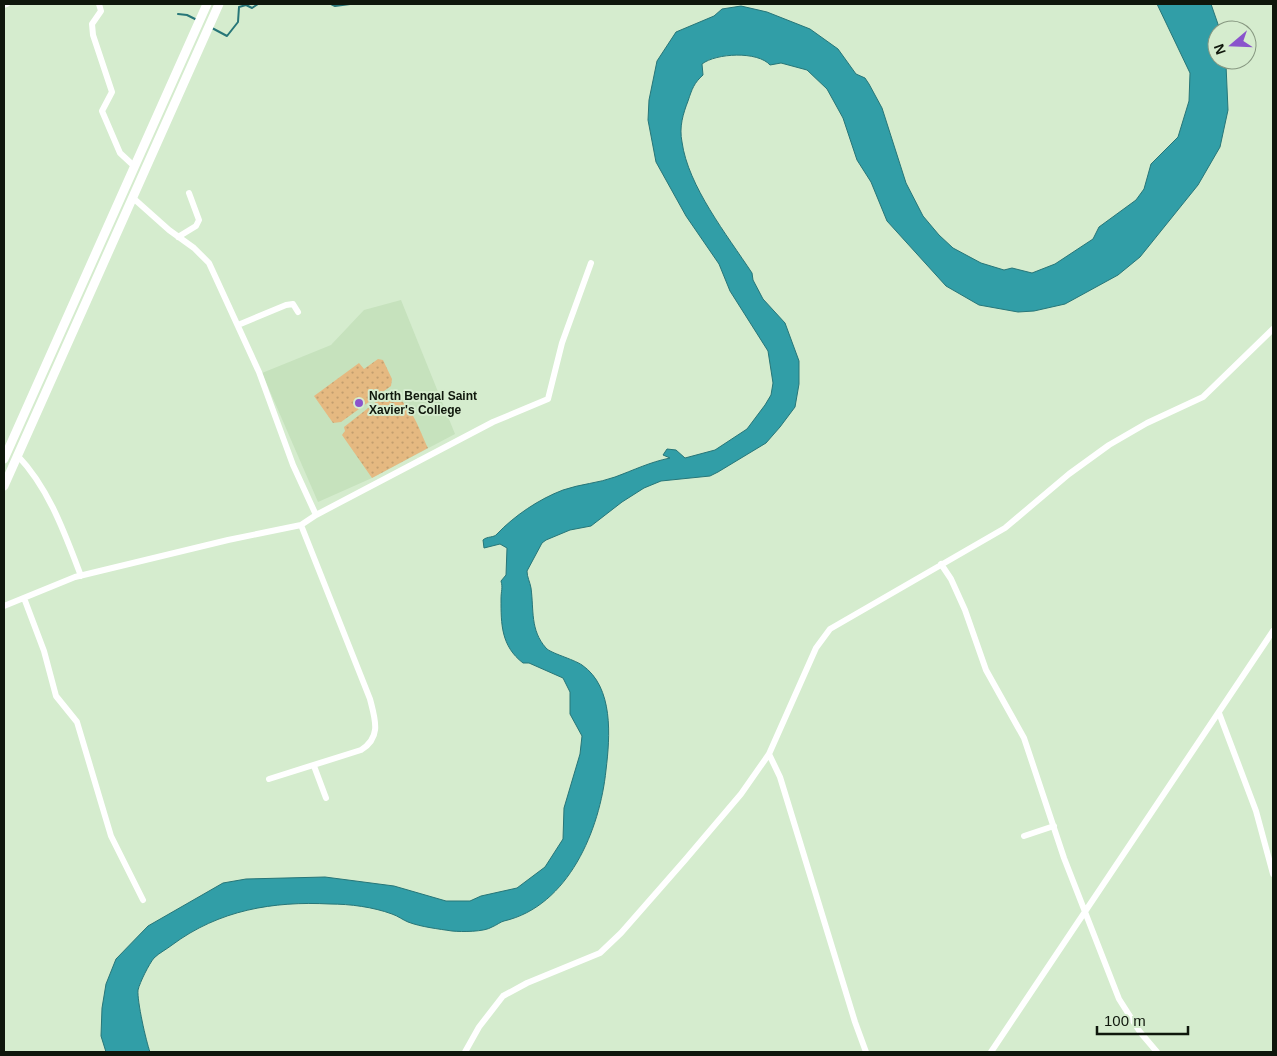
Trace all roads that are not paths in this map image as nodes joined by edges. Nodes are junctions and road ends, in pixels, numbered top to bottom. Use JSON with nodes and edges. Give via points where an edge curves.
{"nodes":[{"id":1,"x":99,"y":4,"type":"edge"},
{"id":2,"x":207,"y":4,"type":"edge"},
{"id":3,"x":219,"y":4,"type":"edge"},
{"id":4,"x":134,"y":166,"type":"junction"},
{"id":5,"x":190,"y":193,"type":"dead end"},
{"id":6,"x":132,"y":197,"type":"junction"},
{"id":7,"x":178,"y":237,"type":"junction"},
{"id":8,"x":591,"y":263,"type":"dead end"},
{"id":9,"x":298,"y":312,"type":"dead end"},
{"id":10,"x":238,"y":325,"type":"junction"},
{"id":11,"x":1273,"y":329,"type":"edge"},
{"id":12,"x":6,"y":444,"type":"edge"},
{"id":13,"x":17,"y":456,"type":"junction"},
{"id":14,"x":4,"y":459,"type":"edge"},
{"id":15,"x":4,"y":486,"type":"edge"},
{"id":16,"x":316,"y":515,"type":"junction"},
{"id":17,"x":301,"y":525,"type":"junction"},
{"id":18,"x":941,"y":564,"type":"junction"},
{"id":19,"x":81,"y":576,"type":"junction"},
{"id":20,"x":24,"y":598,"type":"junction"},
{"id":21,"x":4,"y":606,"type":"edge"},
{"id":22,"x":1273,"y":631,"type":"edge"},
{"id":23,"x":1219,"y":714,"type":"junction"},
{"id":24,"x":769,"y":754,"type":"junction"},
{"id":25,"x":314,"y":766,"type":"junction"},
{"id":26,"x":269,"y":779,"type":"dead end"},
{"id":27,"x":326,"y":798,"type":"dead end"},
{"id":28,"x":1054,"y":826,"type":"junction"},
{"id":29,"x":1024,"y":836,"type":"dead end"},
{"id":30,"x":1273,"y":874,"type":"edge"},
{"id":31,"x":143,"y":900,"type":"dead end"},
{"id":32,"x":1085,"y":913,"type":"junction"},
{"id":33,"x":465,"y":1052,"type":"edge"},
{"id":34,"x":866,"y":1052,"type":"edge"},
{"id":35,"x":991,"y":1052,"type":"edge"},
{"id":36,"x":1157,"y":1052,"type":"edge"}],
"edges":[{"from":1,"to":4,"type":"street","via":[[101,11],[92,24],[93,35],[112,92],[102,111],[117,146]]},
{"from":2,"to":4,"type":"highway"},
{"from":3,"to":6,"type":"highway"},
{"from":4,"to":12,"type":"highway"},
{"from":5,"to":7,"type":"street","via":[[199,220],[196,226]]},
{"from":6,"to":7,"type":"street"},
{"from":6,"to":13,"type":"highway"},
{"from":7,"to":10,"type":"street","via":[[209,264]]},
{"from":8,"to":16,"type":"street","via":[[562,343],[548,398],[493,422]]},
{"from":9,"to":10,"type":"street","via":[[293,304],[286,304]]},
{"from":10,"to":16,"type":"street"},
{"from":11,"to":18,"type":"street","via":[[1203,397],[1109,445],[1069,474],[1022,516]]},
{"from":12,"to":14,"type":"highway"},
{"from":13,"to":15,"type":"highway"},
{"from":13,"to":19,"type":"street","via":[[37,479],[62,528]]},
{"from":16,"to":17,"type":"street"},
{"from":17,"to":19,"type":"street"},
{"from":17,"to":25,"type":"street","via":[[370,698],[377,728],[368,745],[361,750]]},
{"from":18,"to":24,"type":"street","via":[[824,635]]},
{"from":18,"to":28,"type":"street","via":[[952,579],[986,670],[1024,738]]},
{"from":19,"to":20,"type":"street"},
{"from":20,"to":21,"type":"street"},
{"from":20,"to":31,"type":"street","via":[[41,642],[56,696],[77,722],[112,836]]},
{"from":22,"to":23,"type":"street"},
{"from":23,"to":30,"type":"street","via":[[1256,811]]},
{"from":23,"to":32,"type":"street"},
{"from":24,"to":33,"type":"street","via":[[741,794],[610,944],[589,959],[526,983],[504,996],[479,1027]]},
{"from":24,"to":34,"type":"street","via":[[780,777]]},
{"from":25,"to":26,"type":"street"},
{"from":25,"to":27,"type":"street"},
{"from":28,"to":29,"type":"street"},
{"from":28,"to":32,"type":"street"},
{"from":32,"to":35,"type":"street"},
{"from":32,"to":36,"type":"street","via":[[1119,999]]}]}
